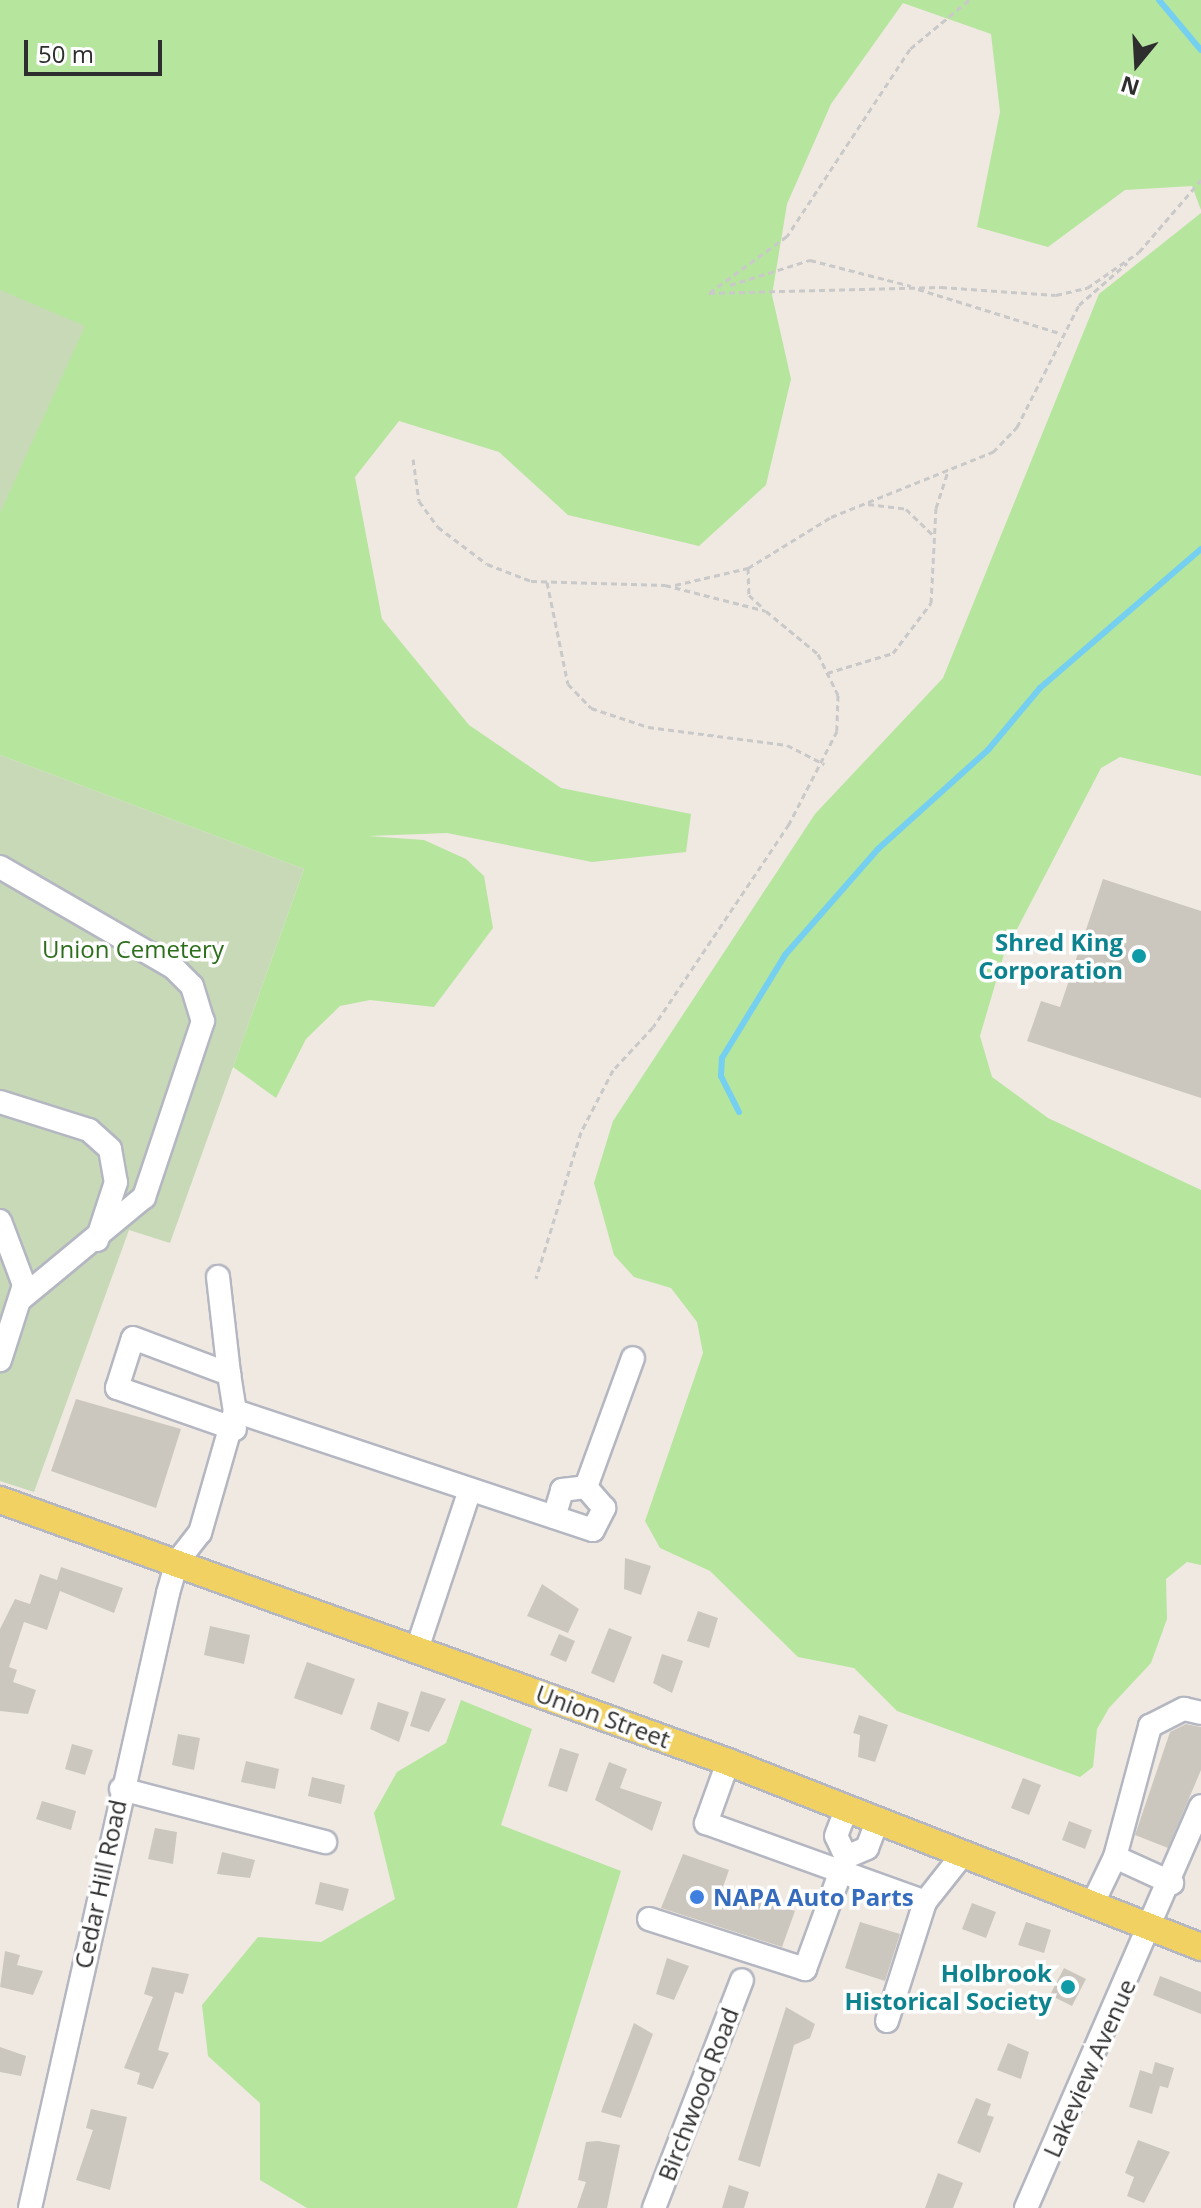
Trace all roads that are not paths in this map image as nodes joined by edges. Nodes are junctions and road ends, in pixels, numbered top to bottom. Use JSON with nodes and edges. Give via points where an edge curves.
{"nodes":[{"id":1,"x":0,"y":867,"type":"edge"},
{"id":2,"x":0,"y":1102,"type":"edge"},
{"id":3,"x":0,"y":1221,"type":"edge"},
{"id":4,"x":97,"y":1240,"type":"junction"},
{"id":5,"x":218,"y":1277,"type":"dead end"},
{"id":6,"x":22,"y":1298,"type":"junction"},
{"id":7,"x":633,"y":1358,"type":"dead end"},
{"id":8,"x":0,"y":1360,"type":"edge"},
{"id":9,"x":229,"y":1374,"type":"junction"},
{"id":10,"x":235,"y":1420,"type":"junction"},
{"id":11,"x":586,"y":1487,"type":"junction"},
{"id":12,"x":470,"y":1490,"type":"junction"},
{"id":13,"x":0,"y":1500,"type":"edge"},
{"id":14,"x":554,"y":1517,"type":"junction"},
{"id":15,"x":177,"y":1562,"type":"junction"},
{"id":16,"x":417,"y":1649,"type":"junction"},
{"id":17,"x":1201,"y":1713,"type":"edge"},
{"id":18,"x":728,"y":1762,"type":"junction"},
{"id":19,"x":121,"y":1789,"type":"junction"},
{"id":20,"x":1201,"y":1806,"type":"edge"},
{"id":21,"x":847,"y":1808,"type":"junction"},
{"id":22,"x":878,"y":1820,"type":"junction"},
{"id":23,"x":325,"y":1842,"type":"dead end"},
{"id":24,"x":963,"y":1854,"type":"junction"},
{"id":25,"x":1115,"y":1857,"type":"junction"},
{"id":26,"x":843,"y":1865,"type":"junction"},
{"id":27,"x":1172,"y":1883,"type":"junction"},
{"id":28,"x":925,"y":1902,"type":"junction"},
{"id":29,"x":1092,"y":1905,"type":"junction"},
{"id":30,"x":649,"y":1919,"type":"dead end"},
{"id":31,"x":1153,"y":1928,"type":"junction"},
{"id":32,"x":1201,"y":1947,"type":"edge"},
{"id":33,"x":742,"y":1980,"type":"dead end"},
{"id":34,"x":887,"y":2021,"type":"dead end"},
{"id":35,"x":30,"y":2208,"type":"edge"},
{"id":36,"x":654,"y":2208,"type":"edge"},
{"id":37,"x":1026,"y":2208,"type":"edge"}],
"edges":[{"from":1,"to":4,"type":"street","via":[[174,968],[201,1009],[199,1044],[149,1186]]},
{"from":2,"to":4,"type":"street","via":[[89,1130],[110,1149],[116,1182]]},
{"from":3,"to":6,"type":"street","via":[[23,1267]]},
{"from":4,"to":6,"type":"street"},
{"from":5,"to":9,"type":"street"},
{"from":6,"to":8,"type":"street"},
{"from":7,"to":11,"type":"street"},
{"from":9,"to":10,"type":"street"},
{"from":9,"to":10,"type":"street","via":[[133,1338],[117,1388]]},
{"from":10,"to":12,"type":"street"},
{"from":10,"to":15,"type":"street","via":[[200,1533]]},
{"from":11,"to":14,"type":"street","via":[[562,1490]]},
{"from":11,"to":14,"type":"street","via":[[604,1508],[593,1530]]},
{"from":12,"to":14,"type":"street"},
{"from":12,"to":16,"type":"street"},
{"from":13,"to":15,"type":"main road","name":"Union Street"},
{"from":15,"to":16,"type":"main road","name":"Union Street"},
{"from":15,"to":19,"type":"street","name":"Cedar Hill Road"},
{"from":16,"to":18,"type":"main road","name":"Union Street"},
{"from":17,"to":25,"type":"street","via":[[1184,1709],[1150,1726]]},
{"from":18,"to":21,"type":"main road","name":"Union Street"},
{"from":18,"to":26,"type":"street","via":[[706,1823]]},
{"from":19,"to":23,"type":"street"},
{"from":19,"to":35,"type":"street","name":"Cedar Hill Road"},
{"from":20,"to":27,"type":"street","name":"Lakeview Avenue"},
{"from":21,"to":22,"type":"main road","name":"Union Street"},
{"from":21,"to":26,"type":"street","via":[[836,1836]]},
{"from":22,"to":24,"type":"main road","name":"Union Street"},
{"from":22,"to":26,"type":"street","via":[[867,1848]]},
{"from":24,"to":28,"type":"street"},
{"from":24,"to":29,"type":"main road","name":"Union Street"},
{"from":25,"to":27,"type":"street"},
{"from":25,"to":29,"type":"street"},
{"from":26,"to":28,"type":"street"},
{"from":26,"to":30,"type":"street","via":[[805,1969]]},
{"from":27,"to":31,"type":"street","name":"Lakeview Avenue"},
{"from":28,"to":34,"type":"street"},
{"from":29,"to":31,"type":"main road","name":"Union Street"},
{"from":31,"to":32,"type":"main road","name":"Union Street"},
{"from":31,"to":37,"type":"street","name":"Lakeview Avenue"},
{"from":33,"to":36,"type":"street","name":"Birchwood Road"}]}
